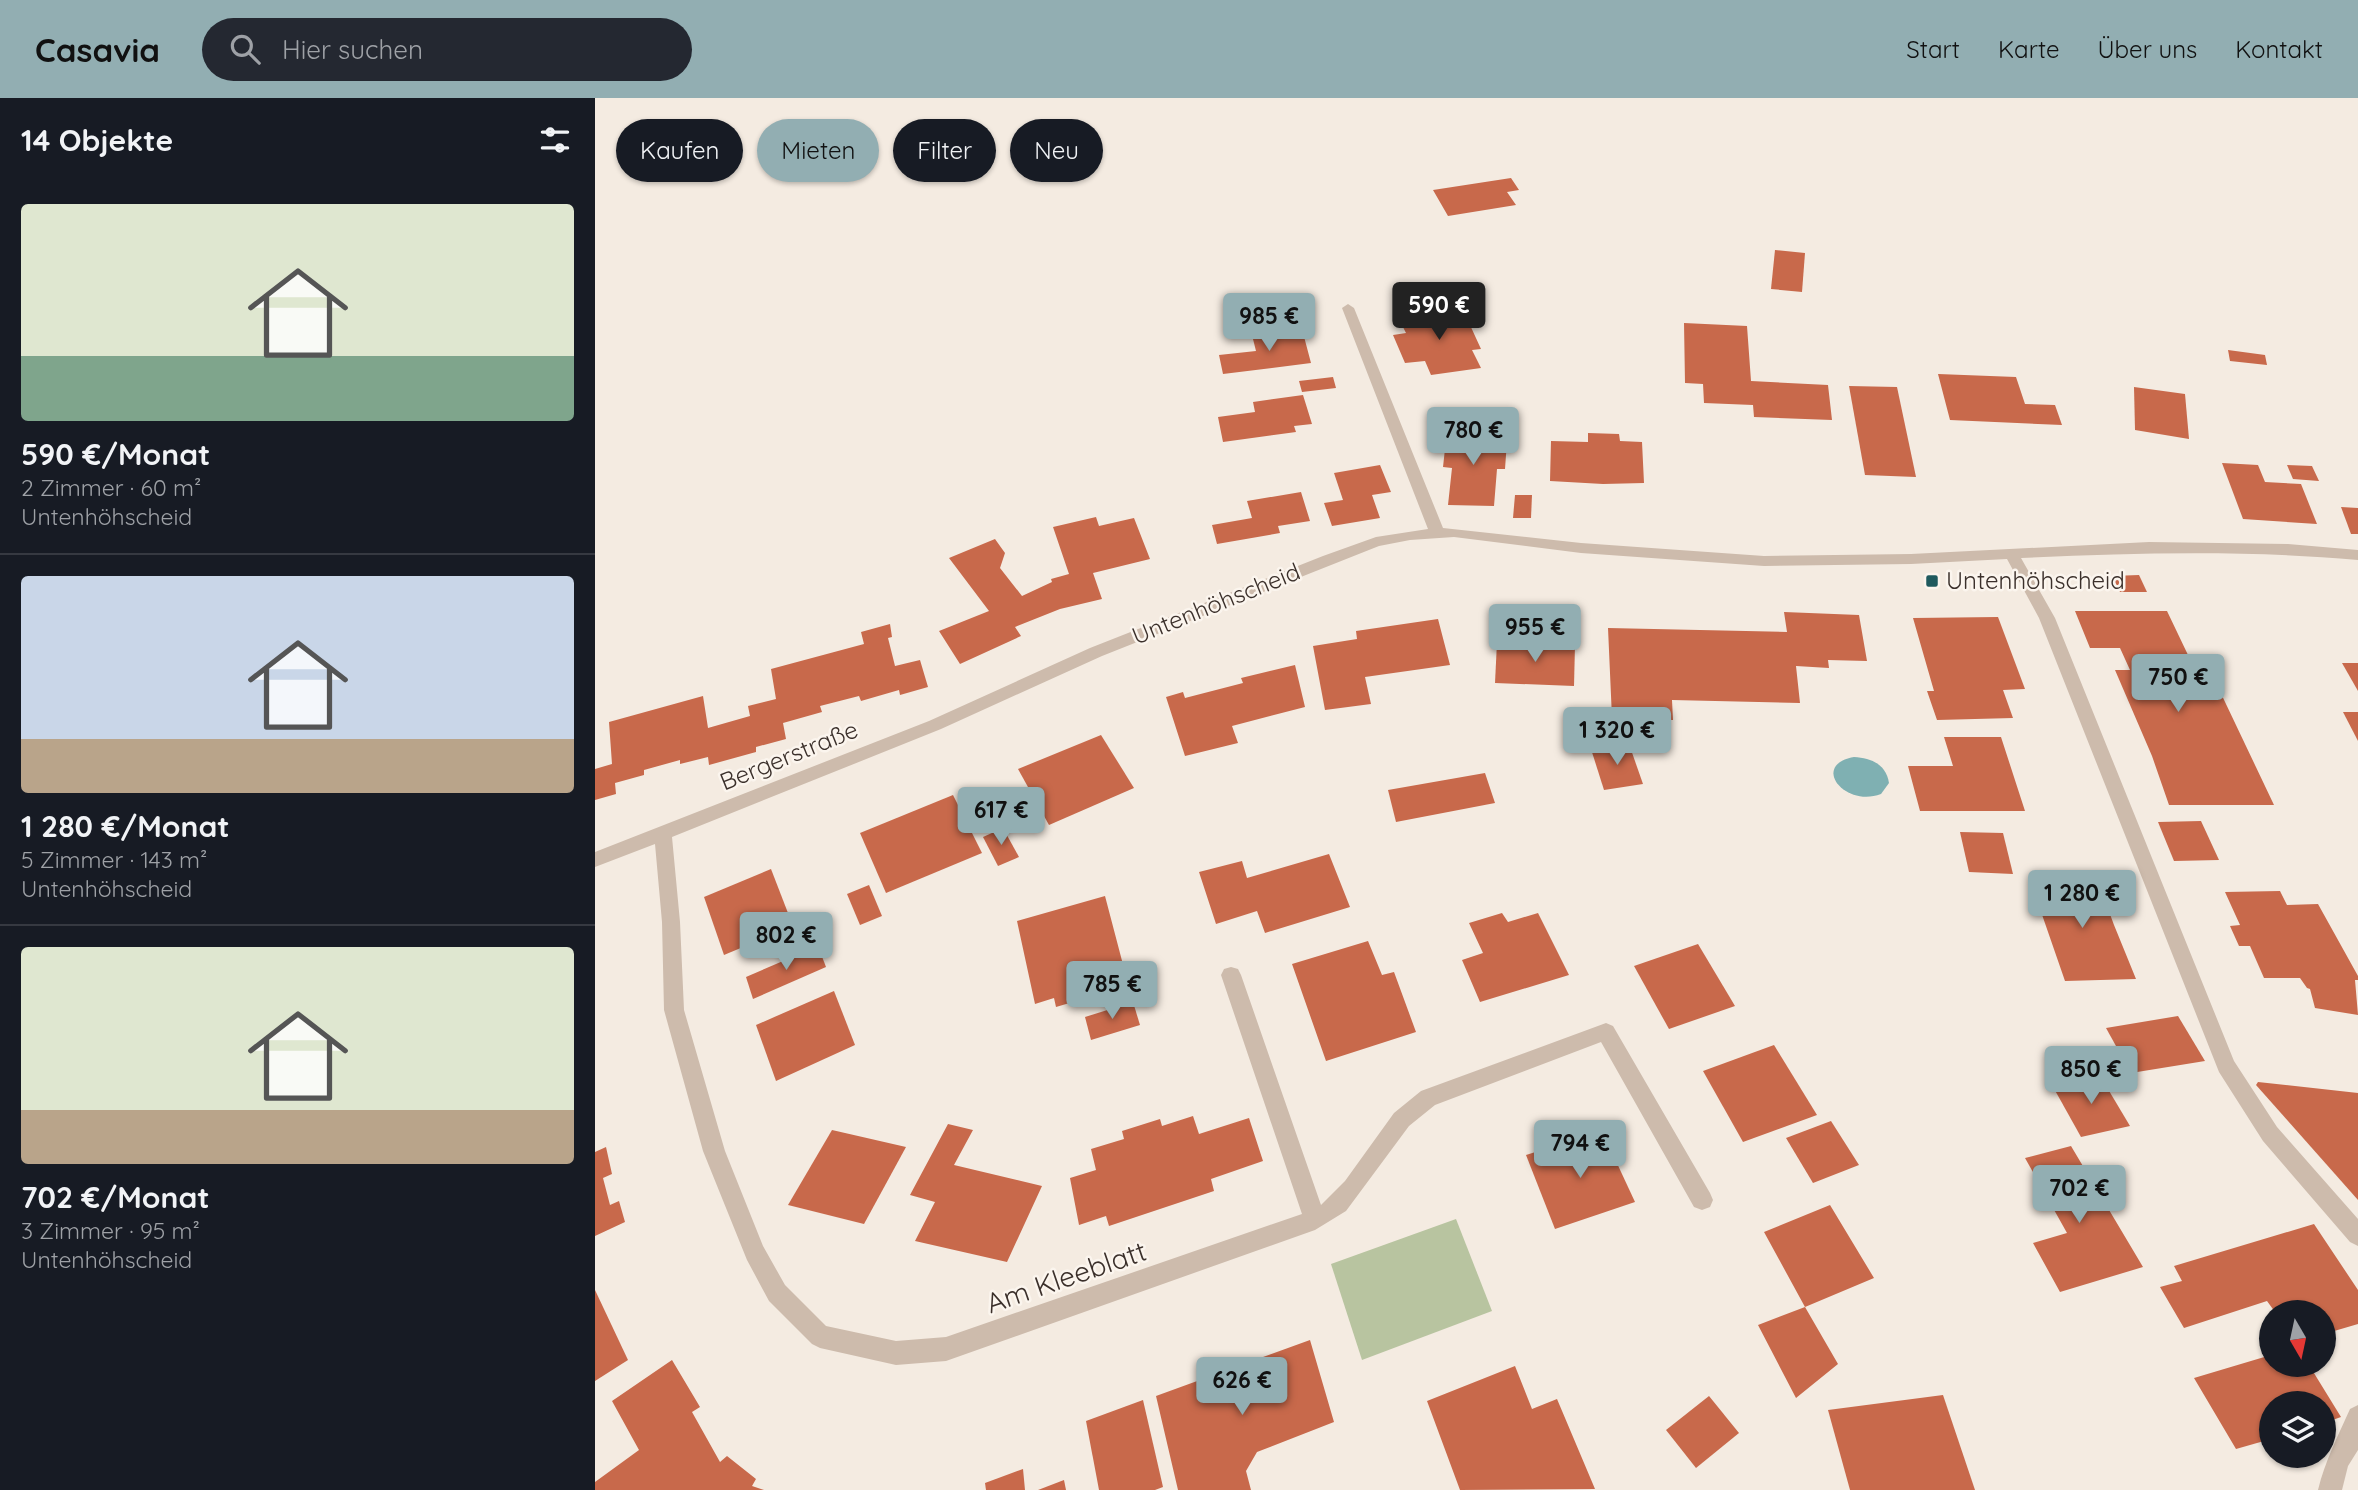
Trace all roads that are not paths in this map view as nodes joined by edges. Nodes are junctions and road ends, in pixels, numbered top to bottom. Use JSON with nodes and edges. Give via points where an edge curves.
{"nodes":[{"id":1,"x":1348,"y":308,"type":"dead end"},
{"id":2,"x":1437,"y":532,"type":"junction"},
{"id":3,"x":2011,"y":552,"type":"junction"},
{"id":4,"x":2358,"y":555,"type":"edge"},
{"id":5,"x":1001,"y":696,"type":"joint"},
{"id":6,"x":663,"y":833,"type":"junction"},
{"id":7,"x":595,"y":860,"type":"edge"},
{"id":8,"x":1231,"y":975,"type":"dead end"},
{"id":9,"x":1702,"y":1200,"type":"dead end"},
{"id":10,"x":1315,"y":1220,"type":"junction"},
{"id":11,"x":2358,"y":1235,"type":"edge"},
{"id":12,"x":2358,"y":1417,"type":"edge"},
{"id":13,"x":2330,"y":1490,"type":"edge"}],
"edges":[{"from":1,"to":2,"type":"street"},
{"from":2,"to":3,"type":"street","name":"Untenhöhscheid","via":[[1764,561],[1864,561]]},
{"from":2,"to":5,"type":"street","name":"Untenhöhscheid","via":[[1377,542],[1328,559],[1096,652]]},
{"from":3,"to":4,"type":"street","name":"Untenhöhscheid","via":[[2216,546]]},
{"from":3,"to":11,"type":"street","via":[[2079,696],[2226,1066],[2270,1134]]},
{"from":5,"to":6,"type":"street","name":"Bergerstraße"},
{"from":6,"to":7,"type":"street","name":"Bergerstraße"},
{"from":6,"to":10,"type":"street","name":"Am Kleeblatt","via":[[674,1010],[714,1151],[777,1293],[820,1336],[896,1353],[946,1349]]},
{"from":8,"to":10,"type":"street"},
{"from":9,"to":10,"type":"street","name":"Am Kleeblatt","via":[[1606,1032],[1417,1104],[1396,1125],[1342,1201]]},
{"from":12,"to":13,"type":"street"}]}
